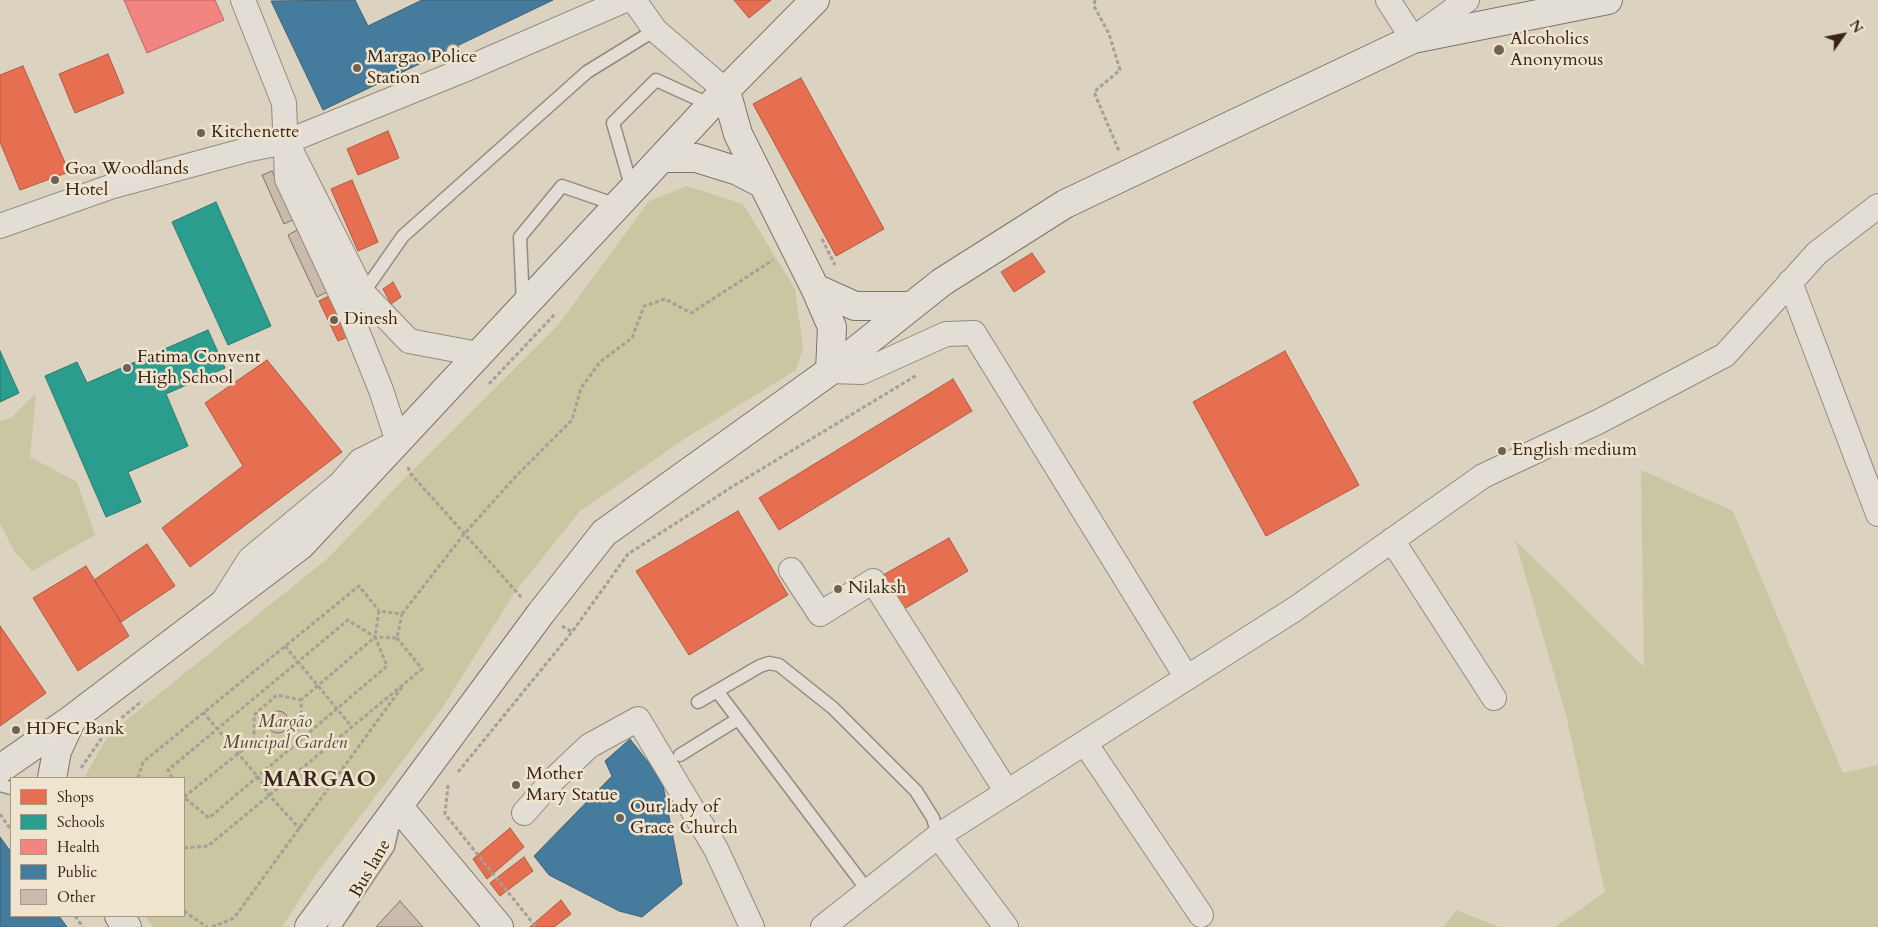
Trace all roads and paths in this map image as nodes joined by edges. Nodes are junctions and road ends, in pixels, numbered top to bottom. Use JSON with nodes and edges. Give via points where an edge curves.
{"nodes":[{"id":1,"x":243,"y":0,"type":"edge"},
{"id":2,"x":625,"y":0,"type":"edge"},
{"id":3,"x":634,"y":0,"type":"edge"},
{"id":4,"x":815,"y":0,"type":"edge"},
{"id":5,"x":1095,"y":0,"type":"edge"},
{"id":6,"x":1388,"y":0,"type":"edge"},
{"id":7,"x":1467,"y":0,"type":"edge"},
{"id":8,"x":1608,"y":0,"type":"edge"},
{"id":9,"x":655,"y":30,"type":"junction"},
{"id":10,"x":1413,"y":38,"type":"junction"},
{"id":11,"x":718,"y":98,"type":"junction"},
{"id":12,"x":286,"y":142,"type":"junction"},
{"id":13,"x":662,"y":158,"type":"junction"},
{"id":14,"x":1129,"y":172,"type":"junction"},
{"id":15,"x":763,"y":184,"type":"junction"},
{"id":16,"x":625,"y":197,"type":"junction"},
{"id":17,"x":1878,"y":206,"type":"edge"},
{"id":18,"x":0,"y":226,"type":"edge"},
{"id":19,"x":821,"y":238,"type":"dead end"},
{"id":20,"x":794,"y":246,"type":"junction"},
{"id":21,"x":836,"y":265,"type":"dead end"},
{"id":22,"x":1790,"y":282,"type":"junction"},
{"id":23,"x":815,"y":288,"type":"junction"},
{"id":24,"x":356,"y":302,"type":"junction"},
{"id":25,"x":523,"y":306,"type":"junction"},
{"id":26,"x":908,"y":306,"type":"junction"},
{"id":27,"x":478,"y":354,"type":"junction"},
{"id":28,"x":830,"y":371,"type":"junction"},
{"id":29,"x":918,"y":375,"type":"dead end"},
{"id":30,"x":398,"y":442,"type":"junction"},
{"id":31,"x":1878,"y":514,"type":"edge"},
{"id":32,"x":464,"y":534,"type":"junction"},
{"id":33,"x":1392,"y":540,"type":"junction"},
{"id":34,"x":791,"y":570,"type":"dead end"},
{"id":35,"x":379,"y":611,"type":"junction"},
{"id":36,"x":541,"y":613,"type":"junction"},
{"id":37,"x":402,"y":614,"type":"junction"},
{"id":38,"x":572,"y":632,"type":"junction"},
{"id":39,"x":375,"y":637,"type":"junction"},
{"id":40,"x":397,"y":638,"type":"junction"},
{"id":41,"x":285,"y":646,"type":"junction"},
{"id":42,"x":298,"y":662,"type":"junction"},
{"id":43,"x":1187,"y":678,"type":"junction"},
{"id":44,"x":405,"y":683,"type":"junction"},
{"id":45,"x":317,"y":685,"type":"junction"},
{"id":46,"x":717,"y":691,"type":"junction"},
{"id":47,"x":1494,"y":698,"type":"dead end"},
{"id":48,"x":301,"y":700,"type":"junction"},
{"id":49,"x":698,"y":702,"type":"dead end"},
{"id":50,"x":337,"y":708,"type":"junction"},
{"id":51,"x":203,"y":712,"type":"junction"},
{"id":52,"x":72,"y":718,"type":"junction"},
{"id":53,"x":738,"y":719,"type":"junction"},
{"id":54,"x":352,"y":727,"type":"junction"},
{"id":55,"x":217,"y":730,"type":"junction"},
{"id":56,"x":254,"y":741,"type":"junction"},
{"id":57,"x":1086,"y":742,"type":"junction"},
{"id":58,"x":238,"y":754,"type":"junction"},
{"id":59,"x":680,"y":756,"type":"dead end"},
{"id":60,"x":0,"y":769,"type":"edge"},
{"id":61,"x":52,"y":777,"type":"edge"},
{"id":62,"x":138,"y":777,"type":"edge"},
{"id":63,"x":172,"y":777,"type":"edge"},
{"id":64,"x":258,"y":777,"type":"junction"},
{"id":65,"x":448,"y":785,"type":"junction"},
{"id":66,"x":442,"y":792,"type":"dead end"},
{"id":67,"x":1006,"y":792,"type":"junction"},
{"id":68,"x":269,"y":795,"type":"junction"},
{"id":69,"x":185,"y":796,"type":"edge"},
{"id":70,"x":185,"y":798,"type":"edge"},
{"id":71,"x":398,"y":806,"type":"junction"},
{"id":72,"x":524,"y":813,"type":"dead end"},
{"id":73,"x":0,"y":814,"type":"edge"},
{"id":74,"x":10,"y":829,"type":"edge"},
{"id":75,"x":300,"y":829,"type":"junction"},
{"id":76,"x":938,"y":836,"type":"junction"},
{"id":77,"x":185,"y":848,"type":"edge"},
{"id":78,"x":868,"y":891,"type":"junction"},
{"id":79,"x":185,"y":911,"type":"edge"},
{"id":80,"x":1201,"y":916,"type":"dead end"},
{"id":81,"x":75,"y":917,"type":"edge"},
{"id":82,"x":83,"y":927,"type":"edge"},
{"id":83,"x":207,"y":927,"type":"edge"},
{"id":84,"x":212,"y":927,"type":"edge"},
{"id":85,"x":309,"y":927,"type":"edge"},
{"id":86,"x":334,"y":927,"type":"edge"},
{"id":87,"x":499,"y":927,"type":"edge"},
{"id":88,"x":536,"y":927,"type":"edge"},
{"id":89,"x":752,"y":927,"type":"edge"},
{"id":90,"x":823,"y":927,"type":"edge"},
{"id":91,"x":1006,"y":927,"type":"edge"}],
"edges":[{"from":1,"to":12,"type":"street","via":[[284,103]]},
{"from":2,"to":12,"type":"street","via":[[458,60]]},
{"from":3,"to":9,"type":"street"},
{"from":4,"to":11,"type":"main road"},
{"from":5,"to":14,"type":"path","via":[[1094,6],[1109,34],[1120,70],[1094,92]]},
{"from":6,"to":10,"type":"street"},
{"from":7,"to":10,"type":"street"},
{"from":8,"to":10,"type":"main road"},
{"from":9,"to":11,"type":"street"},
{"from":9,"to":24,"type":"lane","via":[[587,72],[402,236]]},
{"from":10,"to":14,"type":"main road"},
{"from":11,"to":13,"type":"main road"},
{"from":11,"to":15,"type":"main road"},
{"from":11,"to":16,"type":"lane","via":[[656,80],[613,123]]},
{"from":12,"to":18,"type":"street","via":[[110,187]]},
{"from":12,"to":24,"type":"street"},
{"from":13,"to":15,"type":"main road","via":[[696,158],[738,171]]},
{"from":13,"to":16,"type":"main road"},
{"from":14,"to":26,"type":"main road","via":[[1065,204]]},
{"from":15,"to":20,"type":"main road"},
{"from":16,"to":25,"type":"main road"},
{"from":16,"to":25,"type":"lane","via":[[562,186],[520,237]]},
{"from":17,"to":22,"type":"street","via":[[1817,253]]},
{"from":19,"to":21,"type":"path"},
{"from":20,"to":23,"type":"main road"},
{"from":20,"to":32,"type":"path","via":[[691,313],[665,299],[644,306],[632,338],[600,362],[581,388],[572,420]]},
{"from":22,"to":31,"type":"street"},
{"from":22,"to":33,"type":"street","via":[[1725,355],[1600,421],[1483,476]]},
{"from":23,"to":26,"type":"main road","via":[[855,306]]},
{"from":23,"to":28,"type":"main road","via":[[832,327]]},
{"from":24,"to":27,"type":"street","via":[[410,341]]},
{"from":24,"to":30,"type":"street"},
{"from":25,"to":27,"type":"main road"},
{"from":26,"to":28,"type":"main road"},
{"from":27,"to":30,"type":"main road"},
{"from":28,"to":36,"type":"main road","via":[[604,533]]},
{"from":28,"to":43,"type":"street","via":[[862,372],[946,334],[974,332]]},
{"from":29,"to":38,"type":"path","via":[[735,485],[628,554]]},
{"from":30,"to":32,"type":"path","via":[[410,473]]},
{"from":30,"to":52,"type":"main road","via":[[301,544]]},
{"from":32,"to":36,"type":"path","via":[[515,592]]},
{"from":32,"to":37,"type":"path"},
{"from":33,"to":43,"type":"street","via":[[1295,609]]},
{"from":33,"to":47,"type":"street"},
{"from":34,"to":67,"type":"street","via":[[820,614],[873,581]]},
{"from":35,"to":37,"type":"path"},
{"from":35,"to":39,"type":"path"},
{"from":35,"to":41,"type":"path","via":[[359,586]]},
{"from":36,"to":38,"type":"path"},
{"from":36,"to":71,"type":"main road"},
{"from":37,"to":40,"type":"path"},
{"from":38,"to":65,"type":"path"},
{"from":39,"to":40,"type":"path"},
{"from":39,"to":42,"type":"path","via":[[348,620]]},
{"from":39,"to":45,"type":"path"},
{"from":39,"to":50,"type":"path","via":[[387,666]]},
{"from":40,"to":44,"type":"path","via":[[422,669]]},
{"from":41,"to":42,"type":"path"},
{"from":41,"to":51,"type":"path"},
{"from":42,"to":45,"type":"path"},
{"from":42,"to":55,"type":"path"},
{"from":43,"to":57,"type":"street"},
{"from":44,"to":54,"type":"path"},
{"from":44,"to":75,"type":"path"},
{"from":45,"to":48,"type":"path"},
{"from":45,"to":50,"type":"path"},
{"from":46,"to":49,"type":"lane"},
{"from":46,"to":53,"type":"lane"},
{"from":46,"to":76,"type":"lane","via":[[760,666],[778,665],[833,708],[916,791],[932,818]]},
{"from":48,"to":56,"type":"path","via":[[302,726],[280,744]]},
{"from":48,"to":56,"type":"path","via":[[277,695],[254,715]]},
{"from":50,"to":54,"type":"path"},
{"from":50,"to":64,"type":"path"},
{"from":51,"to":55,"type":"path"},
{"from":51,"to":62,"type":"path","via":[[143,762]]},
{"from":52,"to":60,"type":"main road"},
{"from":52,"to":61,"type":"main road","via":[[57,752]]},
{"from":53,"to":59,"type":"lane"},
{"from":53,"to":78,"type":"lane"},
{"from":54,"to":68,"type":"path"},
{"from":55,"to":58,"type":"path"},
{"from":55,"to":63,"type":"path","via":[[168,770]]},
{"from":56,"to":58,"type":"path"},
{"from":57,"to":67,"type":"street"},
{"from":57,"to":80,"type":"street"},
{"from":58,"to":64,"type":"path"},
{"from":58,"to":69,"type":"path"},
{"from":64,"to":68,"type":"path"},
{"from":64,"to":70,"type":"path","via":[[209,818]]},
{"from":65,"to":66,"type":"path"},
{"from":65,"to":88,"type":"path","via":[[445,814]]},
{"from":67,"to":76,"type":"street"},
{"from":68,"to":75,"type":"path"},
{"from":68,"to":77,"type":"path","via":[[208,846]]},
{"from":71,"to":85,"type":"main road"},
{"from":71,"to":86,"type":"lane","name":"Bus lane","via":[[388,847]]},
{"from":71,"to":87,"type":"main road"},
{"from":72,"to":89,"type":"street","via":[[552,781],[590,746],[638,718],[716,849]]},
{"from":73,"to":74,"type":"path"},
{"from":75,"to":84,"type":"path","via":[[234,918]]},
{"from":76,"to":78,"type":"street"},
{"from":76,"to":91,"type":"street"},
{"from":78,"to":90,"type":"street"},
{"from":79,"to":83,"type":"path"},
{"from":81,"to":82,"type":"path"}]}
